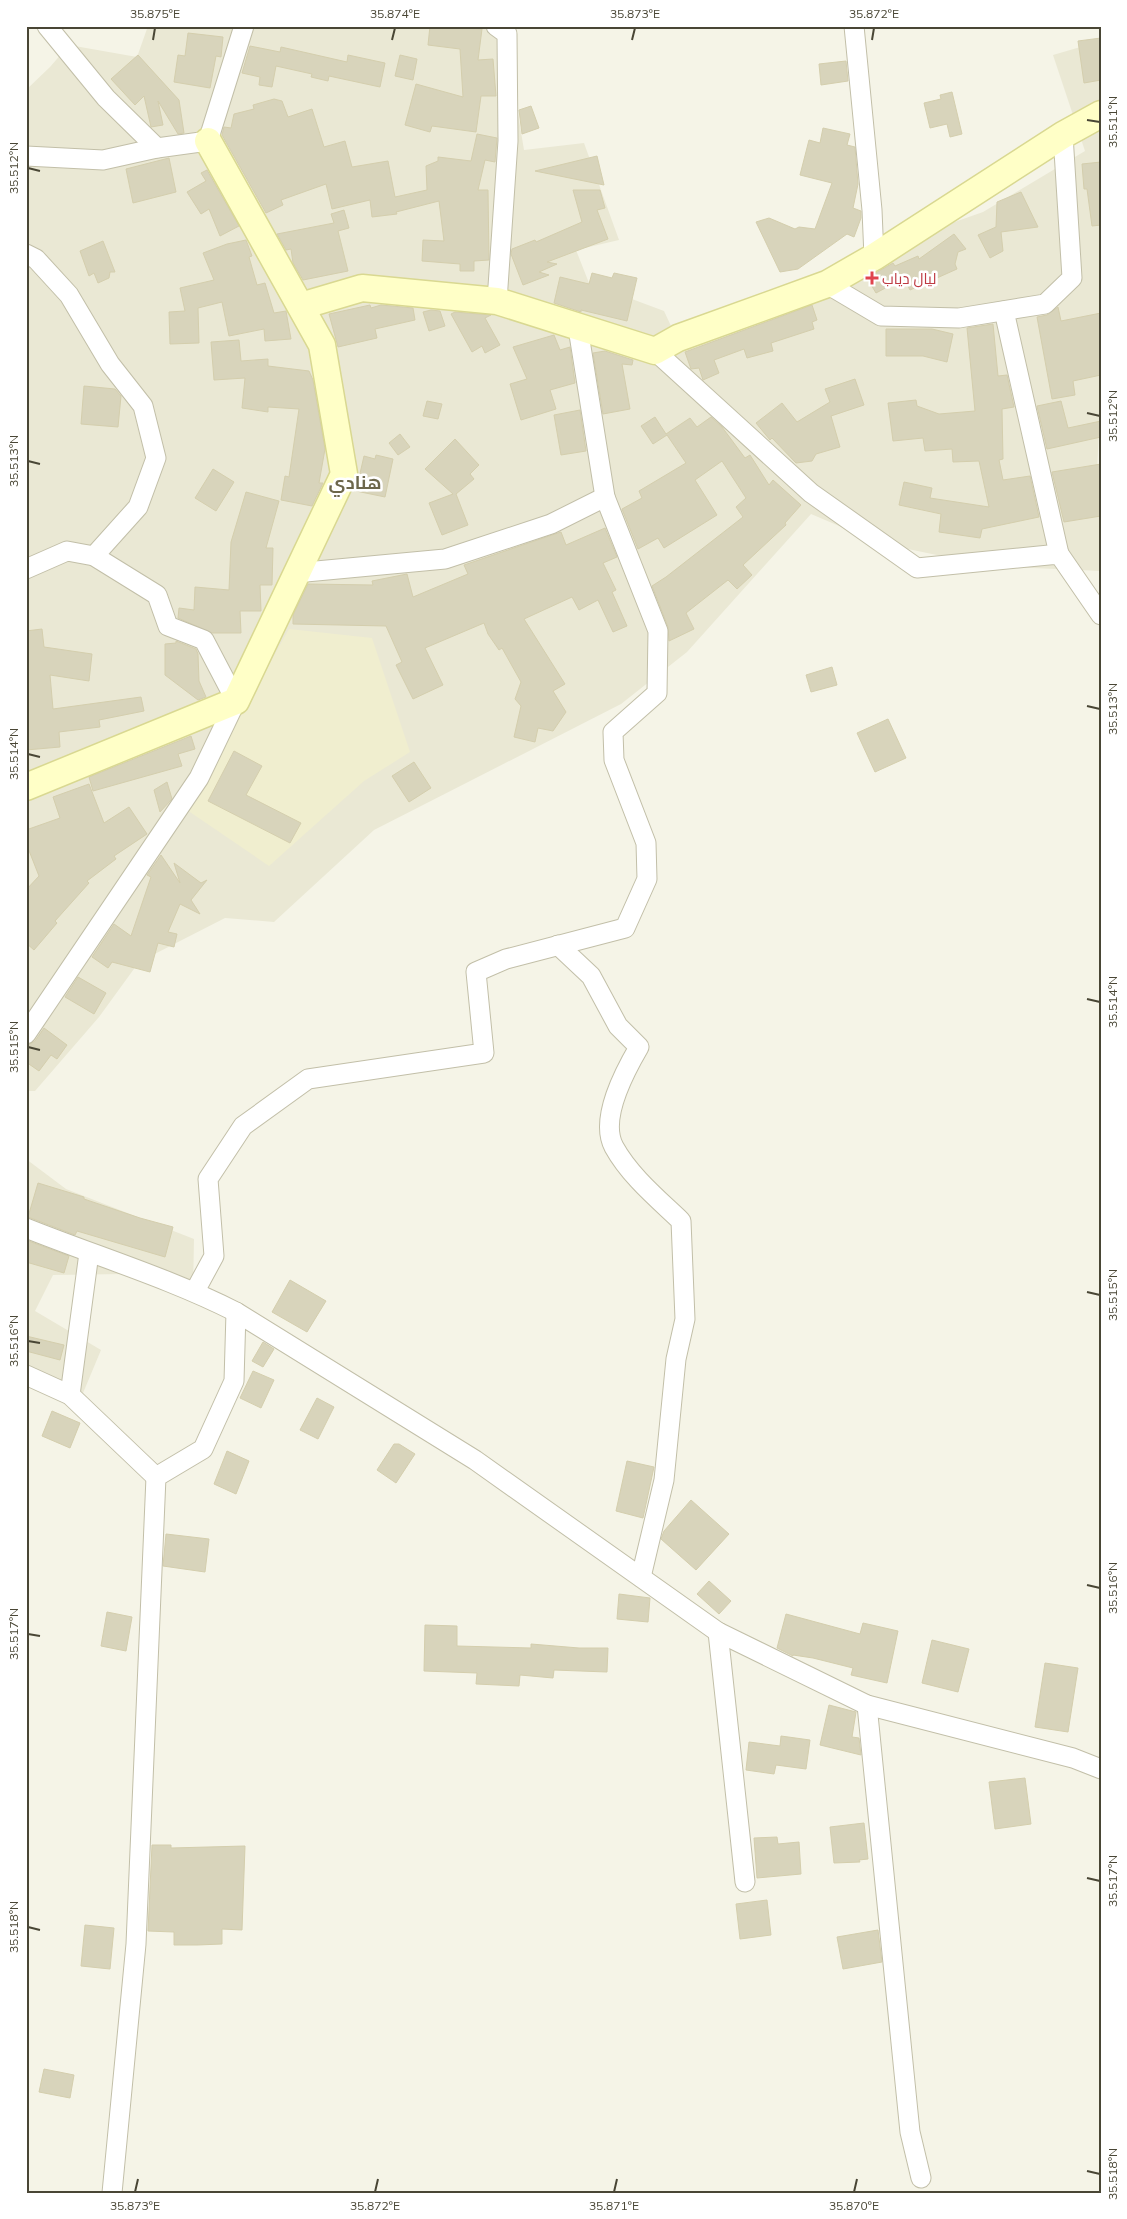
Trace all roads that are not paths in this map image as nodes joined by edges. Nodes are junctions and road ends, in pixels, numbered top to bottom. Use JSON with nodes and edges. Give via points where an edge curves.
{"nodes":[{"id":1,"x":47,"y":26,"type":"edge"},
{"id":2,"x":244,"y":26,"type":"edge"},
{"id":3,"x":496,"y":26,"type":"edge"},
{"id":4,"x":854,"y":26,"type":"edge"},
{"id":5,"x":1101,"y":114,"type":"edge"},
{"id":6,"x":1063,"y":136,"type":"junction"},
{"id":7,"x":208,"y":141,"type":"junction"},
{"id":8,"x":157,"y":148,"type":"junction"},
{"id":9,"x":26,"y":156,"type":"edge"},
{"id":10,"x":26,"y":254,"type":"edge"},
{"id":11,"x":874,"y":256,"type":"junction"},
{"id":12,"x":828,"y":284,"type":"junction"},
{"id":13,"x":497,"y":301,"type":"junction"},
{"id":14,"x":301,"y":306,"type":"junction"},
{"id":15,"x":1004,"y":310,"type":"junction"},
{"id":16,"x":578,"y":328,"type":"junction"},
{"id":17,"x":655,"y":351,"type":"junction"},
{"id":18,"x":605,"y":497,"type":"junction"},
{"id":19,"x":1058,"y":554,"type":"junction"},
{"id":20,"x":94,"y":556,"type":"junction"},
{"id":21,"x":26,"y":569,"type":"edge"},
{"id":22,"x":295,"y":573,"type":"junction"},
{"id":23,"x":1101,"y":615,"type":"edge"},
{"id":24,"x":236,"y":701,"type":"junction"},
{"id":25,"x":26,"y":787,"type":"edge"},
{"id":26,"x":558,"y":945,"type":"junction"},
{"id":27,"x":26,"y":1034,"type":"edge"},
{"id":28,"x":26,"y":1228,"type":"edge"},
{"id":29,"x":89,"y":1253,"type":"junction"},
{"id":30,"x":195,"y":1291,"type":"junction"},
{"id":31,"x":236,"y":1312,"type":"junction"},
{"id":32,"x":26,"y":1375,"type":"edge"},
{"id":33,"x":70,"y":1394,"type":"junction"},
{"id":34,"x":156,"y":1477,"type":"junction"},
{"id":35,"x":641,"y":1577,"type":"junction"},
{"id":36,"x":718,"y":1632,"type":"junction"},
{"id":37,"x":868,"y":1705,"type":"junction"},
{"id":38,"x":1101,"y":1769,"type":"edge"},
{"id":39,"x":745,"y":1882,"type":"dead end"},
{"id":40,"x":921,"y":2178,"type":"dead end"},
{"id":41,"x":112,"y":2193,"type":"edge"}],
"edges":[{"from":1,"to":8,"type":"street","via":[[106,98]]},
{"from":2,"to":7,"type":"street"},
{"from":3,"to":13,"type":"street","via":[[507,34],[508,141]]},
{"from":4,"to":11,"type":"street"},
{"from":5,"to":6,"type":"street"},
{"from":6,"to":11,"type":"street"},
{"from":6,"to":15,"type":"street","via":[[1072,278],[1045,304]]},
{"from":7,"to":8,"type":"street"},
{"from":7,"to":14,"type":"street"},
{"from":8,"to":9,"type":"street","via":[[103,160]]},
{"from":10,"to":20,"type":"street","via":[[36,259],[70,295],[110,364],[143,406],[156,458],[138,507]]},
{"from":11,"to":12,"type":"street"},
{"from":12,"to":15,"type":"street","via":[[881,316],[959,318]]},
{"from":12,"to":17,"type":"street","via":[[678,338]]},
{"from":13,"to":14,"type":"street","via":[[362,288]]},
{"from":13,"to":16,"type":"street"},
{"from":14,"to":22,"type":"street","via":[[322,345],[344,474]]},
{"from":15,"to":19,"type":"street"},
{"from":16,"to":17,"type":"street"},
{"from":16,"to":18,"type":"street"},
{"from":17,"to":19,"type":"street","via":[[811,492],[917,568]]},
{"from":18,"to":22,"type":"street","via":[[552,524],[445,559]]},
{"from":18,"to":26,"type":"street","via":[[658,631],[657,693],[612,732],[614,760],[646,843],[647,879],[624,928]]},
{"from":19,"to":23,"type":"street"},
{"from":20,"to":21,"type":"street","via":[[67,551]]},
{"from":20,"to":24,"type":"street","via":[[158,595],[168,626],[204,640]]},
{"from":22,"to":24,"type":"street"},
{"from":24,"to":25,"type":"street"},
{"from":24,"to":27,"type":"street","via":[[199,778]]},
{"from":26,"to":30,"type":"street","via":[[506,959],[476,972],[484,1053],[308,1079],[243,1126],[208,1179],[214,1256]]},
{"from":26,"to":35,"type":"street","via":[[591,976],[618,1026],[639,1047],[620,1080],[609,1126],[613,1146],[642,1184],[681,1221],[686,1319],[676,1359],[664,1480]]},
{"from":28,"to":29,"type":"street"},
{"from":29,"to":30,"type":"street"},
{"from":29,"to":33,"type":"street"},
{"from":30,"to":31,"type":"street"},
{"from":31,"to":34,"type":"street","via":[[234,1381],[203,1448]]},
{"from":31,"to":35,"type":"street","via":[[475,1460]]},
{"from":32,"to":33,"type":"street"},
{"from":33,"to":34,"type":"street"},
{"from":34,"to":41,"type":"street","via":[[136,1944]]},
{"from":35,"to":36,"type":"street"},
{"from":36,"to":37,"type":"street"},
{"from":36,"to":39,"type":"street"},
{"from":37,"to":38,"type":"street","via":[[1064,1756]]},
{"from":37,"to":40,"type":"street","via":[[910,2132]]}]}
